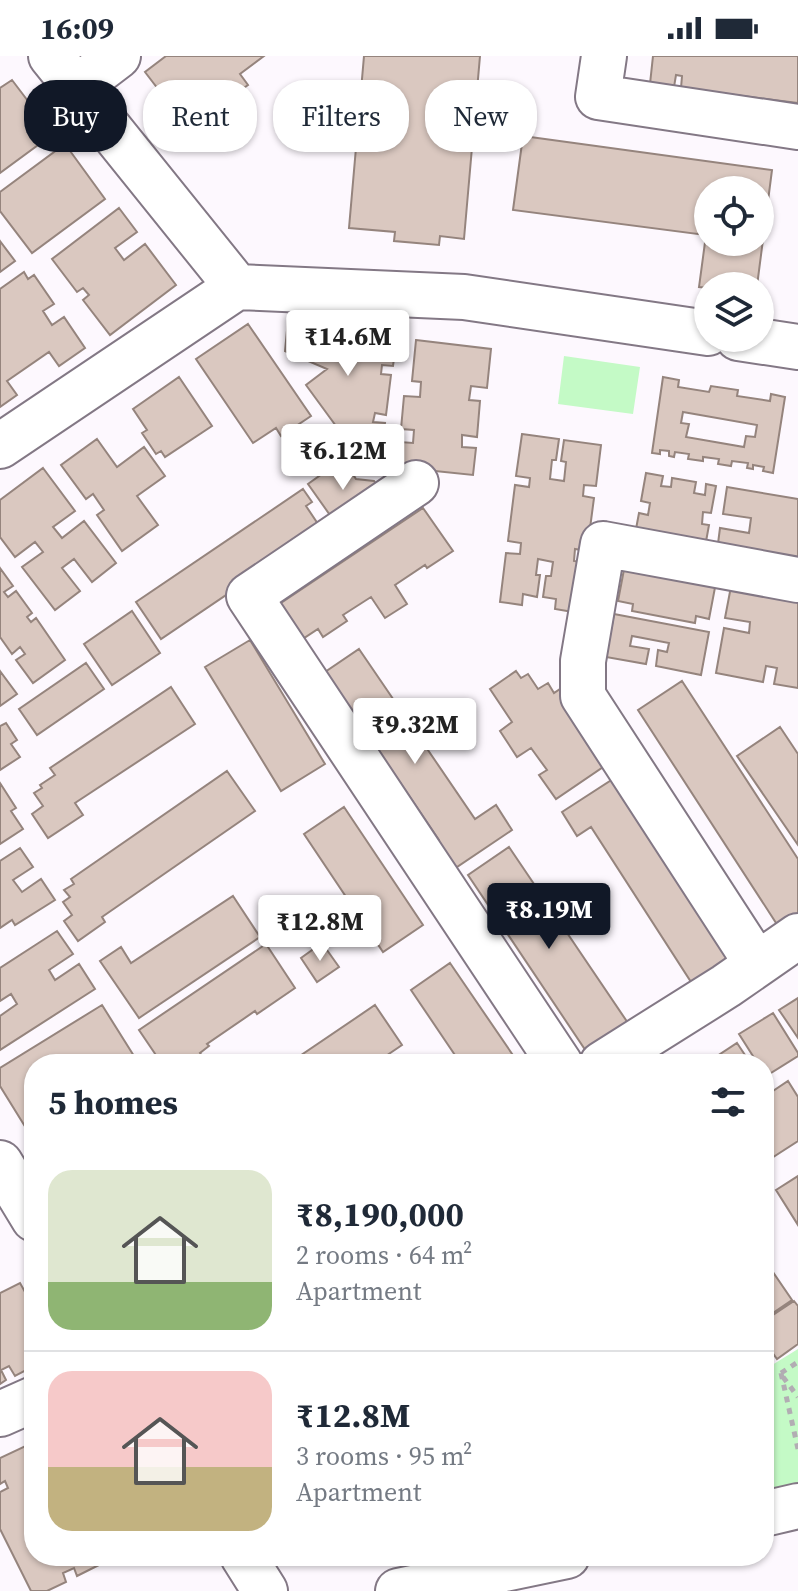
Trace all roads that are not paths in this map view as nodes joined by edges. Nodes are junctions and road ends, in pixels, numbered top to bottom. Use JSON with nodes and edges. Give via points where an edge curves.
{"nodes":[{"id":1,"x":118,"y":56,"type":"edge"},
{"id":2,"x":604,"y":56,"type":"edge"},
{"id":3,"x":63,"y":72,"type":"edge"},
{"id":4,"x":798,"y":127,"type":"edge"},
{"id":5,"x":237,"y":287,"type":"junction"},
{"id":6,"x":694,"y":331,"type":"edge"},
{"id":7,"x":774,"y":343,"type":"edge"},
{"id":8,"x":798,"y":347,"type":"edge"},
{"id":9,"x":0,"y":446,"type":"edge"},
{"id":10,"x":416,"y":483,"type":"dead end"},
{"id":11,"x":798,"y":580,"type":"edge"},
{"id":12,"x":798,"y":936,"type":"edge"},
{"id":13,"x":757,"y":964,"type":"junction"},
{"id":14,"x":553,"y":1054,"type":"edge"},
{"id":15,"x":618,"y":1054,"type":"edge"},
{"id":16,"x":0,"y":1163,"type":"edge"},
{"id":17,"x":24,"y":1203,"type":"edge"},
{"id":18,"x":24,"y":1403,"type":"edge"},
{"id":19,"x":0,"y":1414,"type":"edge"},
{"id":20,"x":798,"y":1506,"type":"edge"},
{"id":21,"x":774,"y":1512,"type":"edge"},
{"id":22,"x":249,"y":1566,"type":"edge"},
{"id":23,"x":519,"y":1566,"type":"edge"},
{"id":24,"x":265,"y":1591,"type":"edge"},
{"id":25,"x":398,"y":1591,"type":"edge"}],
"edges":[{"from":1,"to":3,"type":"street"},
{"from":2,"to":4,"type":"street","via":[[598,97]]},
{"from":3,"to":5,"type":"street"},
{"from":5,"to":6,"type":"street","via":[[464,297]]},
{"from":5,"to":9,"type":"street"},
{"from":7,"to":8,"type":"street"},
{"from":10,"to":14,"type":"street","via":[[249,596]]},
{"from":11,"to":13,"type":"street","via":[[603,544],[583,661],[583,696]]},
{"from":12,"to":13,"type":"street"},
{"from":13,"to":15,"type":"street"},
{"from":16,"to":17,"type":"street"},
{"from":18,"to":19,"type":"street"},
{"from":20,"to":21,"type":"street"},
{"from":22,"to":24,"type":"street"},
{"from":23,"to":25,"type":"street"}]}
